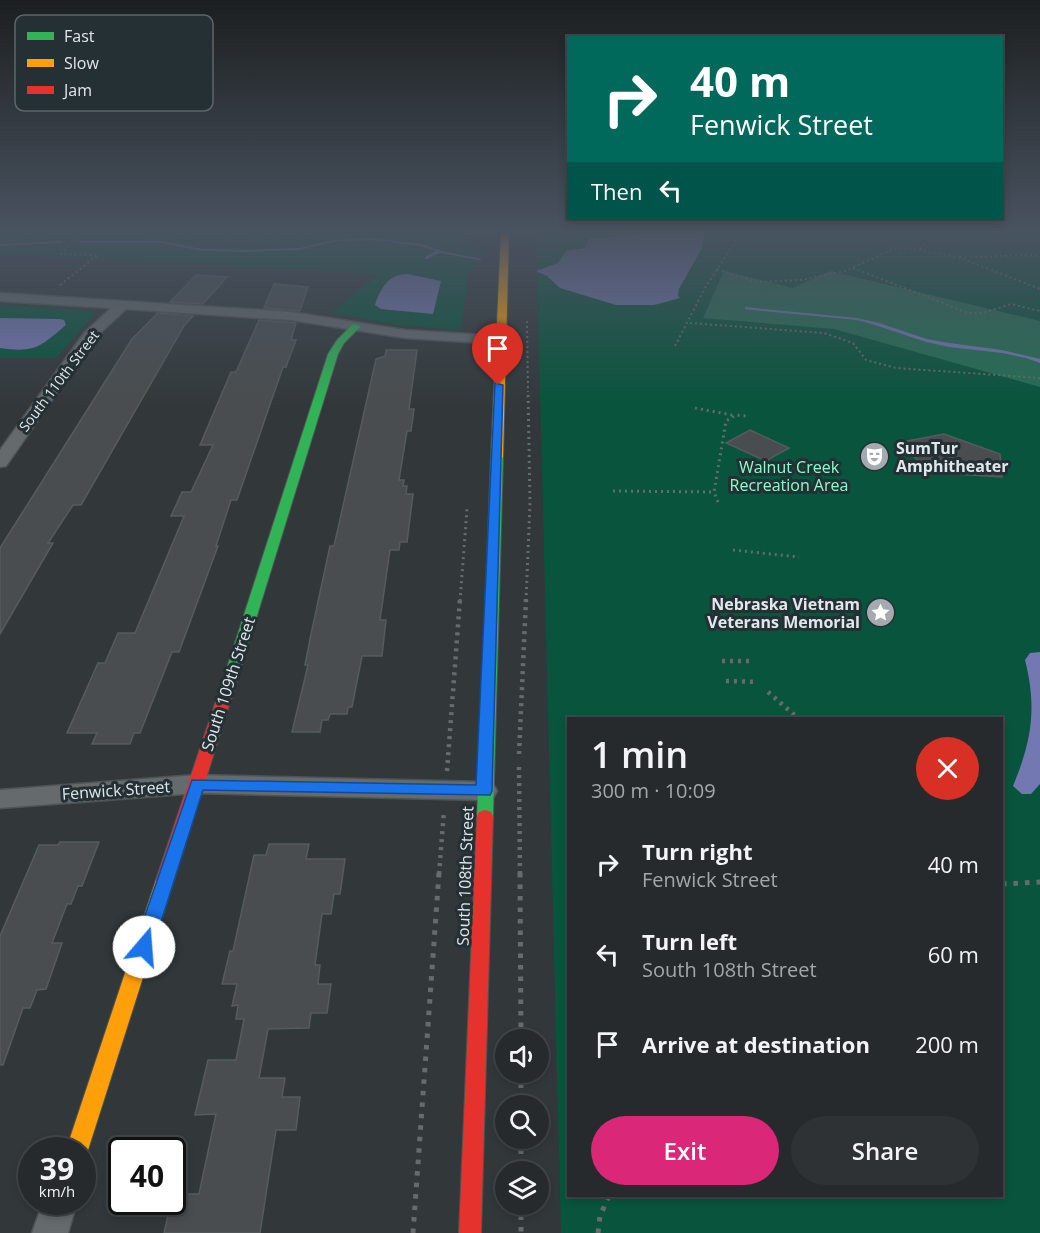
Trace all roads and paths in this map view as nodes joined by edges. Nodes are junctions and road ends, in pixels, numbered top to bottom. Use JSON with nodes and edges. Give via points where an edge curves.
{"nodes":[{"id":1,"x":52,"y":291,"type":"edge"},
{"id":2,"x":502,"y":291,"type":"edge"},
{"id":3,"x":704,"y":291,"type":"edge"},
{"id":4,"x":911,"y":291,"type":"edge"},
{"id":5,"x":0,"y":297,"type":"edge"},
{"id":6,"x":42,"y":298,"type":"junction"},
{"id":7,"x":124,"y":304,"type":"junction"},
{"id":8,"x":1040,"y":311,"type":"edge"},
{"id":9,"x":527,"y":315,"type":"dead end"},
{"id":10,"x":690,"y":323,"type":"junction"},
{"id":11,"x":357,"y":326,"type":"junction"},
{"id":12,"x":500,"y":340,"type":"junction"},
{"id":13,"x":675,"y":346,"type":"dead end"},
{"id":14,"x":1040,"y":378,"type":"edge"},
{"id":15,"x":695,"y":408,"type":"dead end"},
{"id":16,"x":734,"y":416,"type":"junction"},
{"id":17,"x":746,"y":416,"type":"dead end"},
{"id":18,"x":0,"y":462,"type":"edge"},
{"id":19,"x":613,"y":491,"type":"dead end"},
{"id":20,"x":714,"y":492,"type":"junction"},
{"id":21,"x":468,"y":500,"type":"dead end"},
{"id":22,"x":718,"y":502,"type":"dead end"},
{"id":23,"x":733,"y":550,"type":"dead end"},
{"id":24,"x":799,"y":557,"type":"dead end"},
{"id":25,"x":722,"y":661,"type":"dead end"},
{"id":26,"x":753,"y":661,"type":"dead end"},
{"id":27,"x":726,"y":681,"type":"dead end"},
{"id":28,"x":758,"y":682,"type":"dead end"},
{"id":29,"x":768,"y":692,"type":"dead end"},
{"id":30,"x":797,"y":717,"type":"edge"},
{"id":31,"x":197,"y":784,"type":"junction"},
{"id":32,"x":446,"y":790,"type":"junction"},
{"id":33,"x":484,"y":791,"type":"junction"},
{"id":34,"x":0,"y":799,"type":"edge"},
{"id":35,"x":1040,"y":882,"type":"edge"},
{"id":36,"x":1003,"y":884,"type":"edge"},
{"id":37,"x":521,"y":1029,"type":"edge"},
{"id":38,"x":81,"y":1137,"type":"edge"},
{"id":39,"x":609,"y":1197,"type":"edge"},
{"id":40,"x":56,"y":1215,"type":"edge"},
{"id":41,"x":521,"y":1215,"type":"edge"},
{"id":42,"x":50,"y":1233,"type":"edge"},
{"id":43,"x":413,"y":1233,"type":"edge"},
{"id":44,"x":470,"y":1233,"type":"edge"},
{"id":45,"x":521,"y":1233,"type":"edge"},
{"id":46,"x":598,"y":1233,"type":"edge"}],
"edges":[{"from":1,"to":6,"type":"path"},
{"from":2,"to":12,"type":"street","name":"South 108th Street"},
{"from":3,"to":10,"type":"path"},
{"from":4,"to":8,"type":"path","via":[[968,313],[983,313],[1011,304]]},
{"from":5,"to":6,"type":"street"},
{"from":6,"to":7,"type":"street"},
{"from":7,"to":11,"type":"street","via":[[291,316]]},
{"from":7,"to":18,"type":"street","name":"South 110th Street","via":[[90,335]]},
{"from":9,"to":37,"type":"path","via":[[530,503],[519,764]]},
{"from":10,"to":13,"type":"path"},
{"from":10,"to":14,"type":"path","via":[[824,333],[853,343],[866,360],[896,368]]},
{"from":11,"to":12,"type":"street","via":[[422,336]]},
{"from":11,"to":31,"type":"street","name":"South 109th Street","via":[[333,354]]},
{"from":12,"to":33,"type":"street","name":"South 108th Street"},
{"from":15,"to":16,"type":"path"},
{"from":16,"to":17,"type":"path"},
{"from":16,"to":20,"type":"path","via":[[726,421]]},
{"from":19,"to":20,"type":"path"},
{"from":20,"to":22,"type":"path"},
{"from":21,"to":32,"type":"path"},
{"from":23,"to":24,"type":"path"},
{"from":25,"to":26,"type":"path"},
{"from":27,"to":28,"type":"path"},
{"from":29,"to":30,"type":"path"},
{"from":31,"to":32,"type":"street","name":"Fenwick Street"},
{"from":31,"to":34,"type":"street","name":"Fenwick Street"},
{"from":31,"to":38,"type":"street","name":"South 109th Street"},
{"from":32,"to":33,"type":"street","name":"Fenwick Street"},
{"from":32,"to":43,"type":"path"},
{"from":33,"to":44,"type":"street","name":"South 108th Street"},
{"from":35,"to":36,"type":"path"},
{"from":39,"to":46,"type":"path"},
{"from":40,"to":42,"type":"street"},
{"from":41,"to":45,"type":"path"}]}
